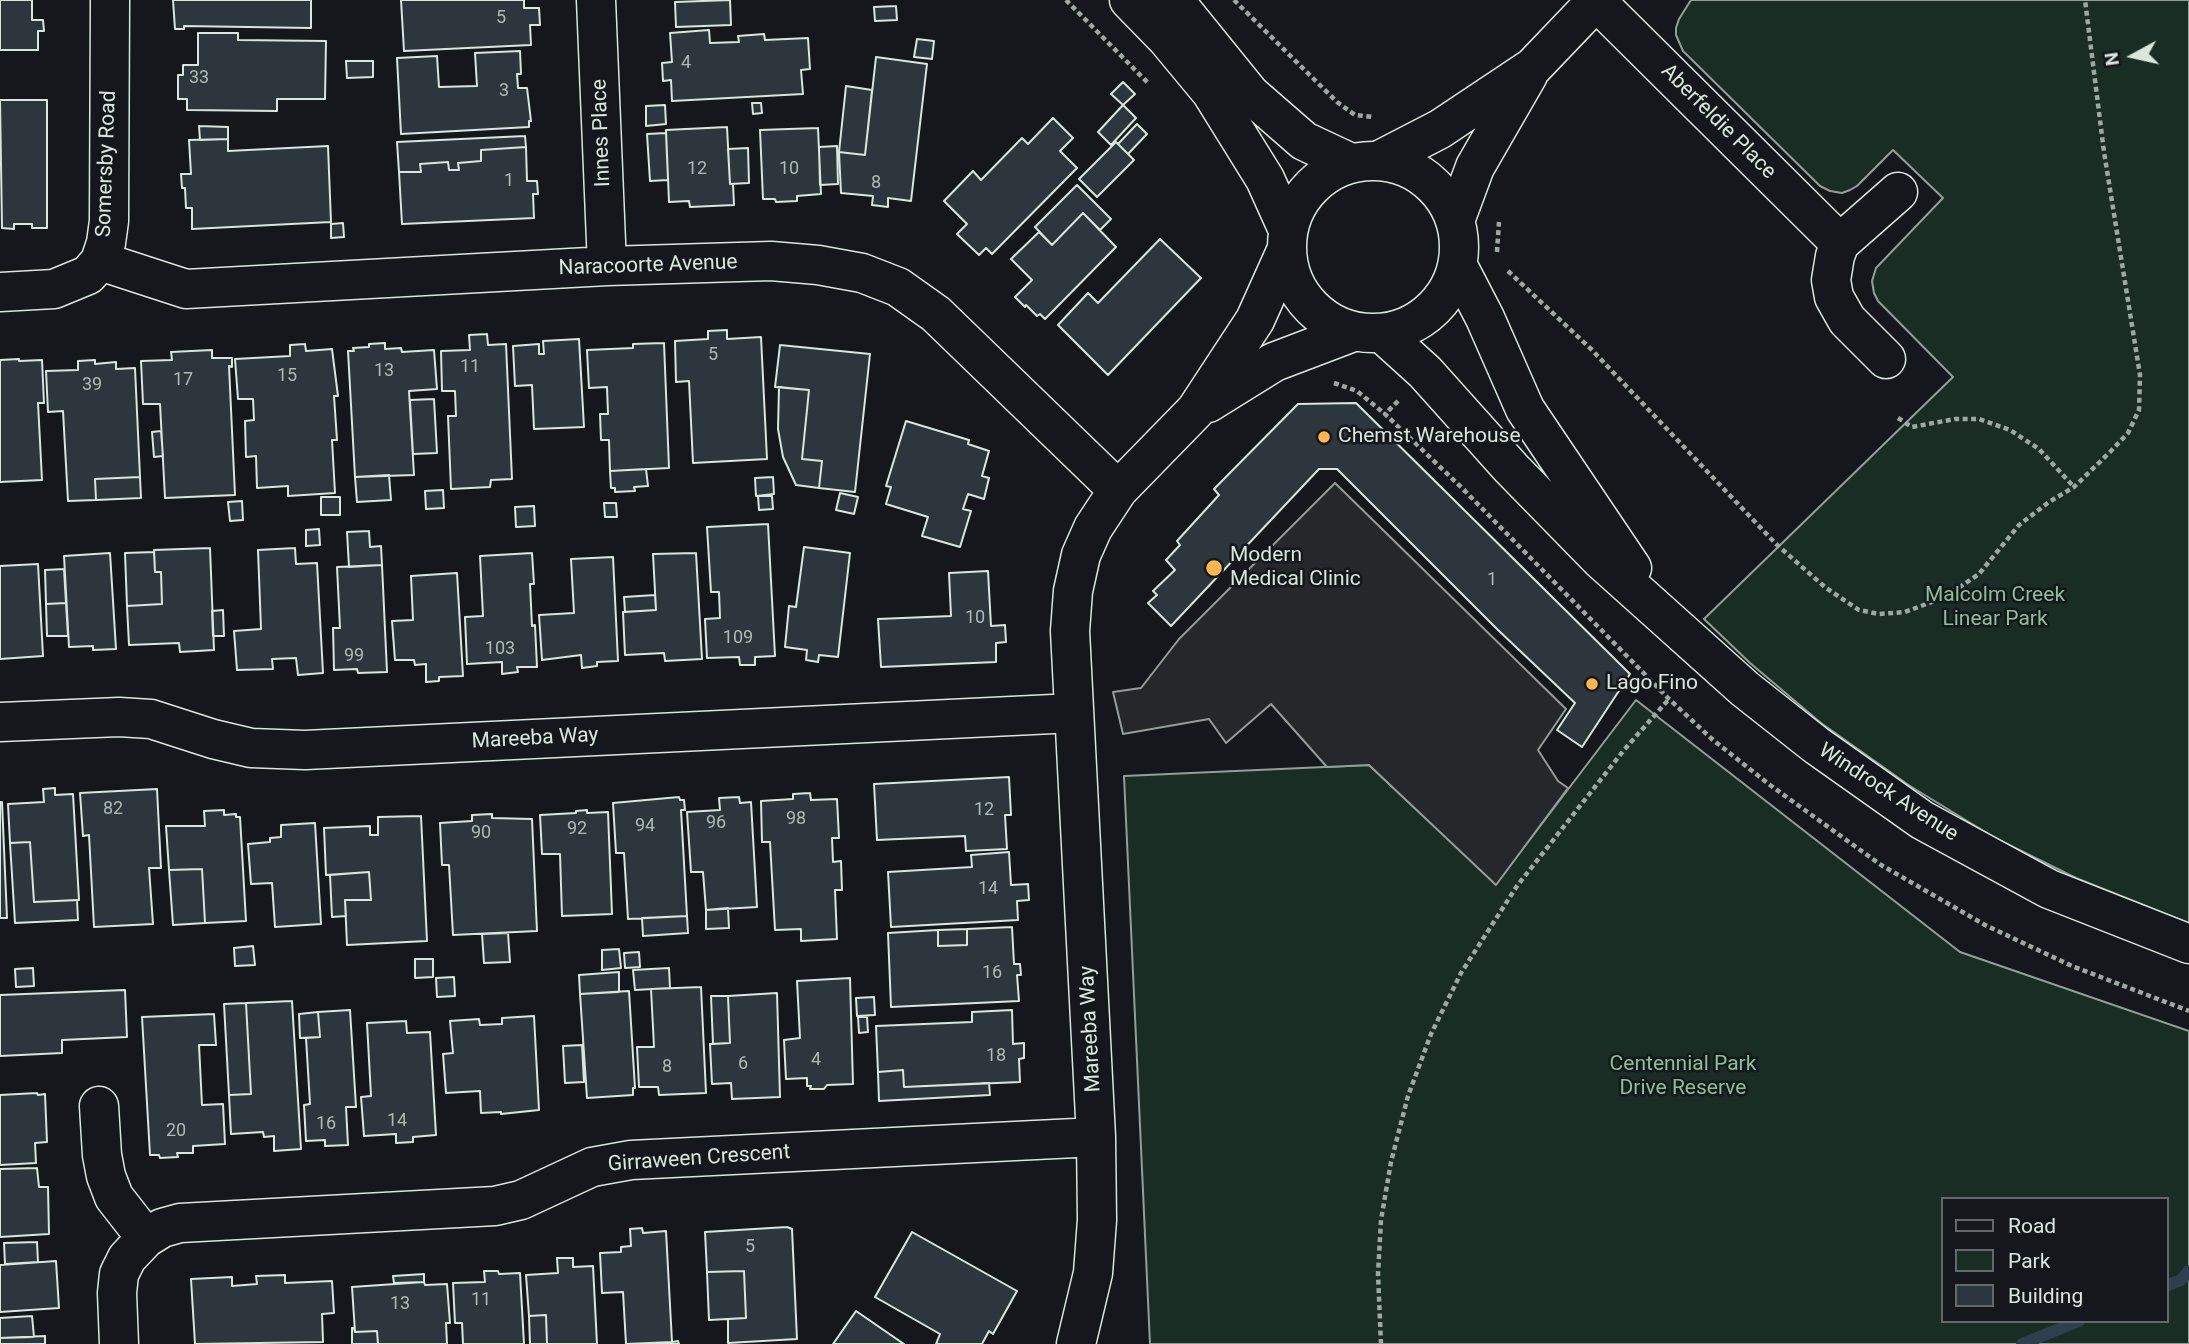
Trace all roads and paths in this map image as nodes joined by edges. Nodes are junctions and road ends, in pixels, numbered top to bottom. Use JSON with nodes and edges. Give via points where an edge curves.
{"nodes":[{"id":1,"x":110,"y":0,"type":"edge"},
{"id":2,"x":596,"y":0,"type":"edge"},
{"id":3,"x":1066,"y":0,"type":"edge"},
{"id":4,"x":1129,"y":0,"type":"edge"},
{"id":5,"x":1174,"y":0,"type":"edge"},
{"id":6,"x":1234,"y":0,"type":"edge"},
{"id":7,"x":2085,"y":0,"type":"edge"},
{"id":8,"x":1597,"y":1,"type":"edge"},
{"id":9,"x":1533,"y":67,"type":"junction"},
{"id":10,"x":1152,"y":87,"type":"dead end"},
{"id":11,"x":1380,"y":116,"type":"dead end"},
{"id":12,"x":1366,"y":162,"type":"junction"},
{"id":13,"x":1475,"y":167,"type":"junction"},
{"id":14,"x":1898,"y":192,"type":"dead end"},
{"id":15,"x":1455,"y":222,"type":"junction"},
{"id":16,"x":1287,"y":240,"type":"junction"},
{"id":17,"x":1840,"y":243,"type":"junction"},
{"id":18,"x":1499,"y":257,"type":"dead end"},
{"id":19,"x":100,"y":261,"type":"junction"},
{"id":20,"x":1502,"y":265,"type":"dead end"},
{"id":21,"x":607,"y":266,"type":"junction"},
{"id":22,"x":1458,"y":267,"type":"junction"},
{"id":23,"x":0,"y":292,"type":"edge"},
{"id":24,"x":1368,"y":333,"type":"junction"},
{"id":25,"x":1886,"y":359,"type":"dead end"},
{"id":26,"x":1196,"y":410,"type":"junction"},
{"id":27,"x":1898,"y":418,"type":"dead end"},
{"id":28,"x":2074,"y":487,"type":"junction"},
{"id":29,"x":1118,"y":490,"type":"junction"},
{"id":30,"x":1657,"y":608,"type":"junction"},
{"id":31,"x":1074,"y":713,"type":"junction"},
{"id":32,"x":0,"y":722,"type":"edge"},
{"id":33,"x":2189,"y":944,"type":"edge"},
{"id":34,"x":2189,"y":1011,"type":"edge"},
{"id":35,"x":99,"y":1106,"type":"dead end"},
{"id":36,"x":1096,"y":1137,"type":"junction"},
{"id":37,"x":146,"y":1238,"type":"junction"},
{"id":38,"x":119,"y":1344,"type":"edge"},
{"id":39,"x":1076,"y":1344,"type":"edge"},
{"id":40,"x":1381,"y":1344,"type":"edge"}],
"edges":[{"from":1,"to":19,"type":"street","name":"Somersby Road","via":[[109,221]]},
{"from":2,"to":21,"type":"street","name":"Innes Place"},
{"from":3,"to":10,"type":"path"},
{"from":4,"to":16,"type":"street","via":[[1211,92],[1265,179]]},
{"from":5,"to":12,"type":"street","via":[[1250,94],[1304,141]]},
{"from":6,"to":11,"type":"path","via":[[1337,102],[1355,115]]},
{"from":7,"to":28,"type":"path","via":[[2140,375],[2139,410],[2128,433]]},
{"from":8,"to":9,"type":"street"},
{"from":8,"to":17,"type":"street","name":"Aberfeldie Place"},
{"from":9,"to":12,"type":"street","via":[[1440,129]]},
{"from":9,"to":13,"type":"street"},
{"from":12,"to":15,"type":"street","via":[[1405,166],[1427,179],[1444,198]]},
{"from":12,"to":16,"type":"street","via":[[1329,172],[1310,187],[1296,207]]},
{"from":13,"to":15,"type":"street"},
{"from":13,"to":18,"type":"path","via":[[1499,187],[1502,197]]},
{"from":14,"to":17,"type":"street"},
{"from":15,"to":22,"type":"street"},
{"from":16,"to":24,"type":"street","via":[[1292,278],[1306,303],[1327,321]]},
{"from":16,"to":26,"type":"street","name":"Mareeba Way","via":[[1255,320]]},
{"from":17,"to":25,"type":"street","via":[[1831,280],[1834,297],[1847,320]]},
{"from":19,"to":21,"type":"street","name":"Naracoorte Avenue","via":[[186,289]]},
{"from":19,"to":23,"type":"street","name":"Somersby Road","via":[[88,275],[54,289]]},
{"from":20,"to":28,"type":"path","via":[[1591,349],[1776,544],[1859,610],[1905,612],[1945,597],[1979,574],[2019,525]]},
{"from":21,"to":29,"type":"street","name":"Naracoorte Avenue","via":[[771,261],[862,273],[898,287],[936,313]]},
{"from":22,"to":24,"type":"street","via":[[1448,291],[1431,312],[1409,326]]},
{"from":22,"to":30,"type":"street","name":"Windrock Avenue","via":[[1525,409]]},
{"from":24,"to":26,"type":"street","name":"Mareeba Way","via":[[1274,362]]},
{"from":24,"to":30,"type":"street","name":"Windrock Avenue","via":[[1425,372],[1600,559]]},
{"from":26,"to":29,"type":"street","name":"Mareeba Way"},
{"from":27,"to":28,"type":"path","via":[[1913,427],[1979,419],[2010,429],[2039,449]]},
{"from":29,"to":31,"type":"street","name":"Mareeba Way","via":[[1093,528],[1073,591]]},
{"from":30,"to":33,"type":"street","name":"Windrock Avenue","via":[[1805,737],[1922,820],[2049,889]]},
{"from":31,"to":32,"type":"street","name":"Mareeba Way","via":[[305,750],[251,748],[151,719]]},
{"from":31,"to":36,"type":"street","name":"Mareeba Way"},
{"from":34,"to":40,"type":"path","via":[[2072,967],[1985,925],[1881,865],[1760,778],[1670,699],[1517,886],[1461,973],[1431,1034],[1408,1096],[1381,1220]]},
{"from":35,"to":37,"type":"street","via":[[106,1176],[114,1197]]},
{"from":36,"to":37,"type":"street","name":"Girraween Crescent","via":[[631,1160],[592,1167],[522,1200],[495,1206],[180,1223]]},
{"from":36,"to":39,"type":"street","name":"Mareeba Way","via":[[1093,1273]]},
{"from":37,"to":38,"type":"street","name":"Girraween Crescent","via":[[119,1274]]}]}
